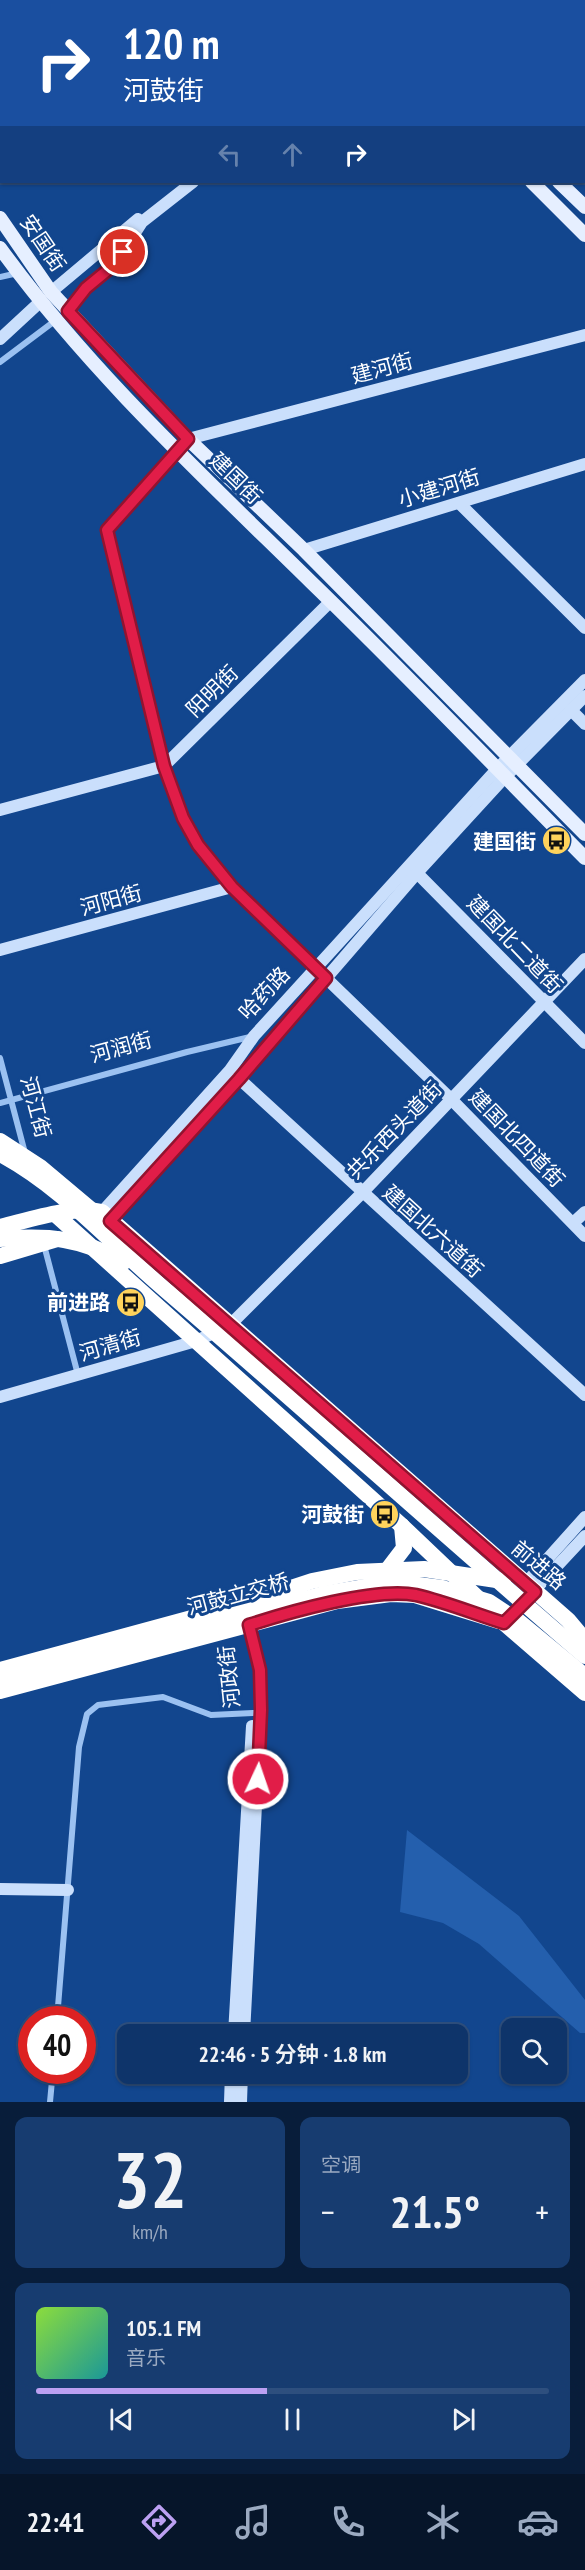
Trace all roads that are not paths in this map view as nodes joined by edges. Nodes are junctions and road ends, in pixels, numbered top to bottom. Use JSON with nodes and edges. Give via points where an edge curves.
{"nodes":[{"id":1,"x":181,"y":183,"type":"edge"},
{"id":2,"x":191,"y":183,"type":"edge"},
{"id":3,"x":533,"y":183,"type":"edge"},
{"id":4,"x":560,"y":183,"type":"edge"},
{"id":5,"x":585,"y":207,"type":"edge"},
{"id":6,"x":0,"y":218,"type":"edge"},
{"id":7,"x":585,"y":235,"type":"edge"},
{"id":8,"x":0,"y":248,"type":"edge"},
{"id":9,"x":19,"y":273,"type":"junction"},
{"id":10,"x":0,"y":277,"type":"edge"},
{"id":11,"x":51,"y":292,"type":"junction"},
{"id":12,"x":40,"y":302,"type":"junction"},
{"id":13,"x":68,"y":311,"type":"junction"},
{"id":14,"x":56,"y":320,"type":"junction"},
{"id":15,"x":585,"y":335,"type":"edge"},
{"id":16,"x":0,"y":339,"type":"edge"},
{"id":17,"x":0,"y":362,"type":"edge"},
{"id":18,"x":188,"y":439,"type":"junction"},
{"id":19,"x":177,"y":451,"type":"junction"},
{"id":20,"x":585,"y":464,"type":"edge"},
{"id":21,"x":459,"y":503,"type":"junction"},
{"id":22,"x":304,"y":550,"type":"junction"},
{"id":23,"x":331,"y":601,"type":"junction"},
{"id":24,"x":585,"y":628,"type":"edge"},
{"id":25,"x":585,"y":680,"type":"edge"},
{"id":26,"x":585,"y":696,"type":"edge"},
{"id":27,"x":571,"y":710,"type":"junction"},
{"id":28,"x":585,"y":723,"type":"edge"},
{"id":29,"x":512,"y":761,"type":"junction"},
{"id":30,"x":164,"y":766,"type":"junction"},
{"id":31,"x":501,"y":773,"type":"junction"},
{"id":32,"x":0,"y":810,"type":"edge"},
{"id":33,"x":585,"y":834,"type":"edge"},
{"id":34,"x":585,"y":858,"type":"edge"},
{"id":35,"x":417,"y":873,"type":"junction"},
{"id":36,"x":232,"y":887,"type":"junction"},
{"id":37,"x":0,"y":950,"type":"edge"},
{"id":38,"x":585,"y":959,"type":"edge"},
{"id":39,"x":321,"y":974,"type":"junction"},
{"id":40,"x":545,"y":1003,"type":"junction"},
{"id":41,"x":254,"y":1036,"type":"junction"},
{"id":42,"x":585,"y":1043,"type":"edge"},
{"id":43,"x":0,"y":1058,"type":"edge"},
{"id":44,"x":234,"y":1074,"type":"junction"},
{"id":45,"x":451,"y":1099,"type":"junction"},
{"id":46,"x":11,"y":1100,"type":"junction"},
{"id":47,"x":0,"y":1103,"type":"edge"},
{"id":48,"x":0,"y":1141,"type":"edge"},
{"id":49,"x":0,"y":1154,"type":"edge"},
{"id":50,"x":26,"y":1156,"type":"junction"},
{"id":51,"x":362,"y":1193,"type":"junction"},
{"id":52,"x":585,"y":1212,"type":"edge"},
{"id":53,"x":55,"y":1214,"type":"junction"},
{"id":54,"x":101,"y":1214,"type":"junction"},
{"id":55,"x":573,"y":1223,"type":"junction"},
{"id":56,"x":0,"y":1227,"type":"edge"},
{"id":57,"x":75,"y":1233,"type":"junction"},
{"id":58,"x":585,"y":1236,"type":"edge"},
{"id":59,"x":0,"y":1239,"type":"edge"},
{"id":60,"x":44,"y":1244,"type":"junction"},
{"id":61,"x":0,"y":1256,"type":"edge"},
{"id":62,"x":148,"y":1276,"type":"junction"},
{"id":63,"x":229,"y":1326,"type":"junction"},
{"id":64,"x":196,"y":1341,"type":"junction"},
{"id":65,"x":78,"y":1375,"type":"junction"},
{"id":66,"x":585,"y":1395,"type":"edge"},
{"id":67,"x":0,"y":1397,"type":"edge"},
{"id":68,"x":585,"y":1517,"type":"edge"},
{"id":69,"x":402,"y":1526,"type":"junction"},
{"id":70,"x":585,"y":1536,"type":"edge"},
{"id":71,"x":388,"y":1569,"type":"junction"},
{"id":72,"x":452,"y":1573,"type":"junction"},
{"id":73,"x":530,"y":1588,"type":"junction"},
{"id":74,"x":236,"y":1606,"type":"junction"},
{"id":75,"x":568,"y":1620,"type":"junction"},
{"id":76,"x":504,"y":1623,"type":"junction"},
{"id":77,"x":246,"y":1626,"type":"junction"},
{"id":78,"x":585,"y":1631,"type":"edge"},
{"id":79,"x":585,"y":1640,"type":"edge"},
{"id":80,"x":585,"y":1656,"type":"edge"},
{"id":81,"x":0,"y":1670,"type":"edge"},
{"id":82,"x":585,"y":1676,"type":"edge"},
{"id":83,"x":0,"y":1681,"type":"edge"},
{"id":84,"x":0,"y":1691,"type":"edge"},
{"id":85,"x":585,"y":1693,"type":"edge"},
{"id":86,"x":253,"y":1713,"type":"junction"},
{"id":87,"x":0,"y":1889,"type":"edge"},
{"id":88,"x":68,"y":1890,"type":"junction"},
{"id":89,"x":58,"y":2006,"type":"edge"},
{"id":90,"x":235,"y":2024,"type":"edge"},
{"id":91,"x":245,"y":2024,"type":"edge"},
{"id":92,"x":52,"y":2084,"type":"edge"},
{"id":93,"x":231,"y":2084,"type":"edge"},
{"id":94,"x":242,"y":2084,"type":"edge"},
{"id":95,"x":50,"y":2102,"type":"edge"},
{"id":96,"x":230,"y":2102,"type":"edge"},
{"id":97,"x":241,"y":2102,"type":"edge"}],
"edges":[{"from":1,"to":11,"type":"street"},
{"from":2,"to":13,"type":"street","via":[[142,222],[115,264],[86,288]]},
{"from":3,"to":7,"type":"main road"},
{"from":4,"to":5,"type":"main road"},
{"from":6,"to":11,"type":"main road","name":"安国街"},
{"from":8,"to":9,"type":"main road","name":"安国街"},
{"from":9,"to":10,"type":"street"},
{"from":9,"to":12,"type":"main road","name":"安国街"},
{"from":11,"to":13,"type":"main road","name":"建国街"},
{"from":12,"to":14,"type":"main road","name":"建国街"},
{"from":12,"to":16,"type":"street"},
{"from":13,"to":18,"type":"main road","name":"建国街"},
{"from":14,"to":17,"type":"street"},
{"from":14,"to":19,"type":"main road","name":"建国街"},
{"from":15,"to":18,"type":"street","name":"建河街"},
{"from":18,"to":19,"type":"street"},
{"from":18,"to":22,"type":"main road","name":"建国街"},
{"from":19,"to":23,"type":"main road","name":"建国街"},
{"from":19,"to":30,"type":"street","name":"建国北四道街","via":[[107,530]]},
{"from":20,"to":21,"type":"street","name":"小建河街"},
{"from":21,"to":22,"type":"street","name":"小建河街"},
{"from":21,"to":24,"type":"street"},
{"from":22,"to":29,"type":"main road","name":"建国街"},
{"from":23,"to":30,"type":"street","name":"阳明街"},
{"from":23,"to":31,"type":"main road","name":"建国街"},
{"from":25,"to":29,"type":"street","name":"哈药路"},
{"from":26,"to":27,"type":"street","name":"哈药路"},
{"from":27,"to":28,"type":"street"},
{"from":27,"to":29,"type":"street","name":"哈药路"},
{"from":29,"to":31,"type":"street","name":"哈药路"},
{"from":29,"to":33,"type":"main road","name":"建国街"},
{"from":30,"to":32,"type":"street","name":"阳明街"},
{"from":30,"to":36,"type":"street","name":"建国北四道街","via":[[183,818],[198,845]]},
{"from":31,"to":34,"type":"main road","name":"建国街"},
{"from":31,"to":35,"type":"street","name":"哈药路"},
{"from":31,"to":39,"type":"street","name":"哈药路"},
{"from":35,"to":39,"type":"street","name":"哈药路"},
{"from":35,"to":40,"type":"street","name":"建国北二道街"},
{"from":36,"to":37,"type":"street","name":"河阳街"},
{"from":36,"to":39,"type":"street","name":"建国北四道街"},
{"from":38,"to":40,"type":"street","name":"共乐西头道街"},
{"from":39,"to":41,"type":"street","name":"哈药路"},
{"from":39,"to":44,"type":"street","name":"哈药路"},
{"from":39,"to":45,"type":"street","name":"建国北四道街"},
{"from":40,"to":42,"type":"street","name":"建国北二道街"},
{"from":40,"to":45,"type":"street","name":"共乐西头道街"},
{"from":41,"to":44,"type":"street","name":"哈药路"},
{"from":41,"to":46,"type":"street","name":"河润街"},
{"from":43,"to":46,"type":"street","name":"河江街"},
{"from":44,"to":51,"type":"street","name":"建国北六道街"},
{"from":44,"to":54,"type":"street","name":"哈药路"},
{"from":45,"to":51,"type":"street","name":"共乐西头道街"},
{"from":45,"to":55,"type":"street","name":"建国北四道街"},
{"from":46,"to":47,"type":"street","name":"河润街"},
{"from":46,"to":50,"type":"street","name":"河江街"},
{"from":48,"to":50,"type":"highway"},
{"from":49,"to":62,"type":"highway","bridge":true,"via":[[36,1175]]},
{"from":50,"to":54,"type":"highway","name":"河江街"},
{"from":51,"to":63,"type":"street","name":"共乐西头道街"},
{"from":51,"to":66,"type":"street","name":"建国北六道街"},
{"from":52,"to":55,"type":"street"},
{"from":53,"to":54,"type":"highway"},
{"from":53,"to":56,"type":"highway"},
{"from":53,"to":57,"type":"highway"},
{"from":54,"to":57,"type":"highway","name":"哈药路"},
{"from":54,"to":63,"type":"highway","name":"前进路"},
{"from":55,"to":58,"type":"street","name":"建国北四道街"},
{"from":57,"to":60,"type":"highway","name":"哈药路"},
{"from":57,"to":64,"type":"highway"},
{"from":59,"to":62,"type":"highway","bridge":true,"via":[[42,1236],[82,1243]]},
{"from":60,"to":61,"type":"highway","name":"哈药路"},
{"from":60,"to":65,"type":"street"},
{"from":62,"to":80,"type":"highway","bridge":true},
{"from":63,"to":64,"type":"street","name":"河清街"},
{"from":63,"to":73,"type":"highway","name":"前进路"},
{"from":64,"to":65,"type":"street","name":"河清街"},
{"from":64,"to":69,"type":"highway"},
{"from":65,"to":67,"type":"street","name":"河清街"},
{"from":68,"to":73,"type":"street"},
{"from":69,"to":71,"type":"highway","via":[[404,1548]]},
{"from":69,"to":72,"type":"highway"},
{"from":70,"to":73,"type":"street"},
{"from":71,"to":72,"type":"highway"},
{"from":71,"to":74,"type":"highway","via":[[312,1581]]},
{"from":72,"to":73,"type":"highway"},
{"from":72,"to":76,"type":"highway"},
{"from":73,"to":75,"type":"highway","name":"前进路"},
{"from":73,"to":76,"type":"street"},
{"from":74,"to":77,"type":"street","name":"河政街"},
{"from":74,"to":81,"type":"highway"},
{"from":75,"to":78,"type":"highway","name":"前进路"},
{"from":75,"to":79,"type":"highway","name":"前进路"},
{"from":76,"to":77,"type":"highway","via":[[414,1595],[391,1594],[337,1601]]},
{"from":76,"to":85,"type":"highway"},
{"from":77,"to":84,"type":"highway"},
{"from":77,"to":86,"type":"street","name":"河政街"},
{"from":77,"to":91,"type":"street","name":"河政街","via":[[260,1670],[261,1710]]},
{"from":82,"to":83,"type":"highway","name":"河鼓立交桥","bridge":true,"via":[[489,1602],[442,1588],[395,1582],[324,1594]]},
{"from":86,"to":88,"type":"street","via":[[211,1715],[163,1697],[98,1705],[87,1714],[79,1747]]},
{"from":86,"to":90,"type":"street","name":"河政街"},
{"from":87,"to":88,"type":"street"},
{"from":88,"to":89,"type":"street"},
{"from":92,"to":95,"type":"street"},
{"from":93,"to":96,"type":"street"},
{"from":94,"to":97,"type":"street"}]}
